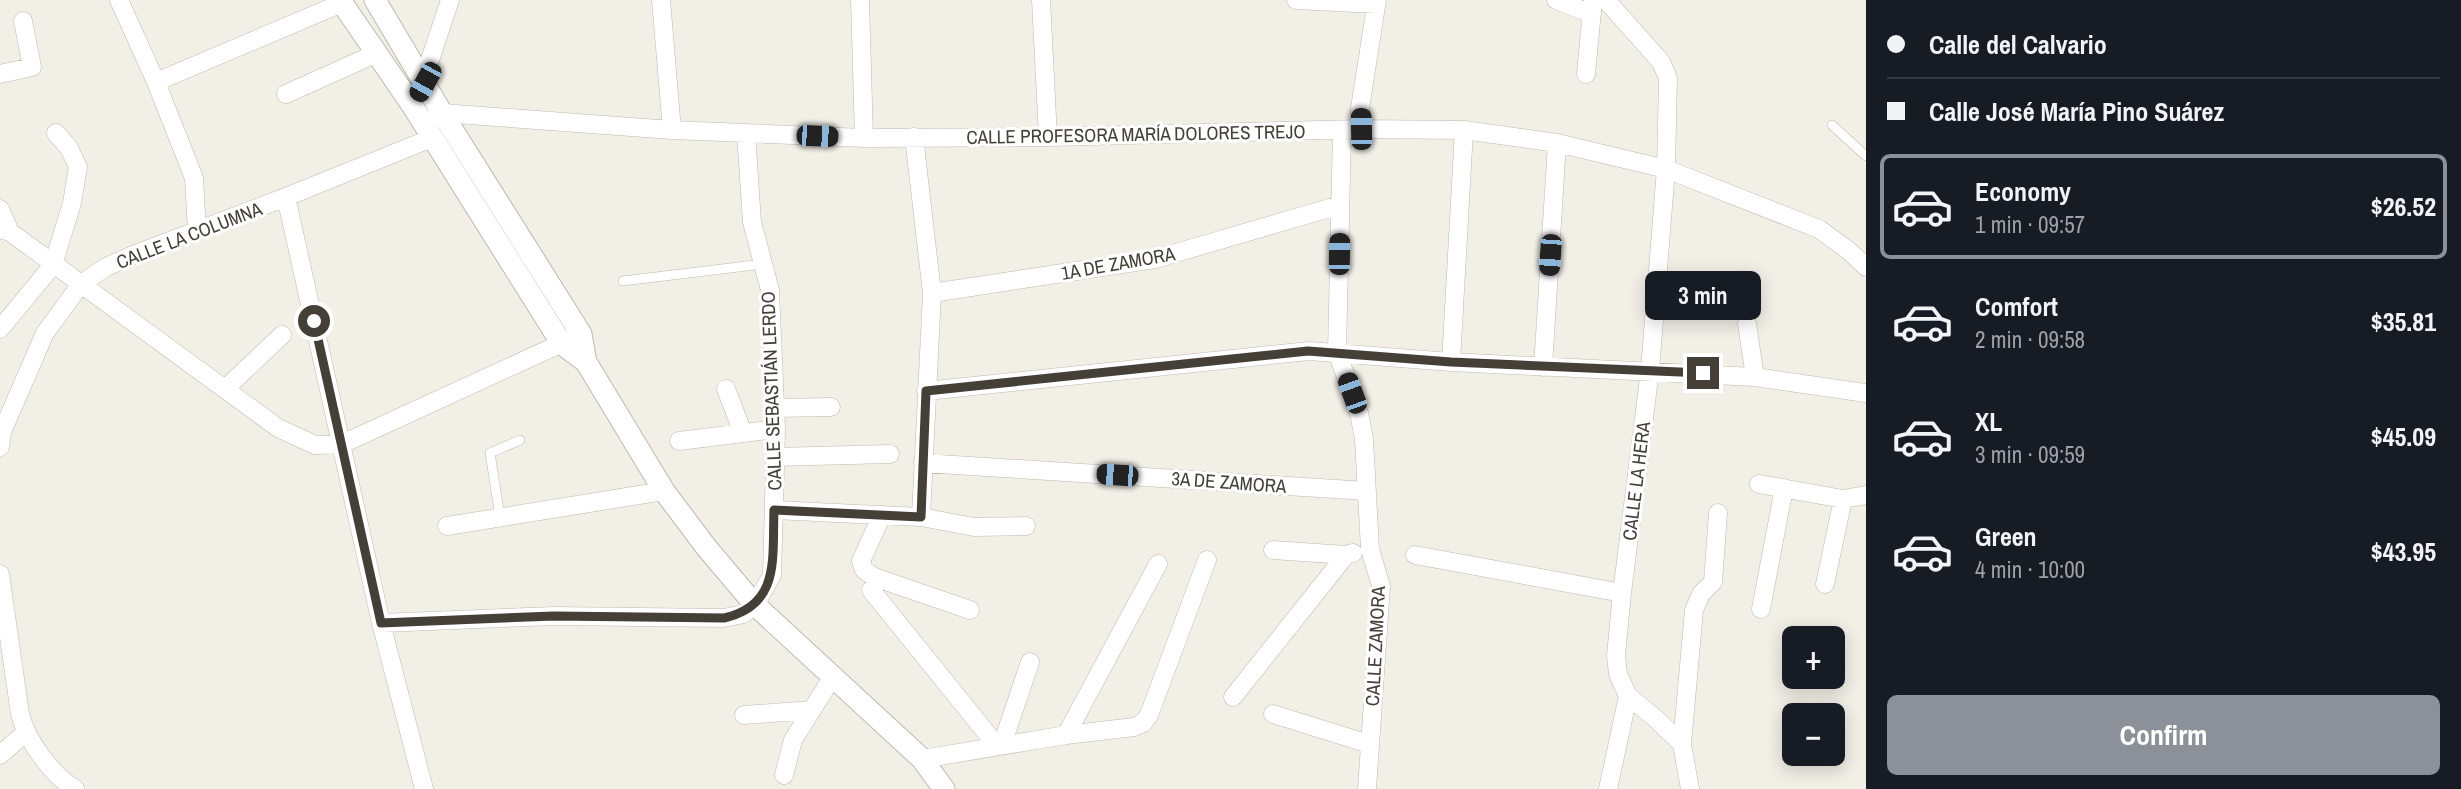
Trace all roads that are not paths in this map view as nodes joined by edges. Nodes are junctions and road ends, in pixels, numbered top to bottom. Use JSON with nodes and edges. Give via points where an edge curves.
{"nodes":[{"id":1,"x":119,"y":0,"type":"edge"},
{"id":2,"x":375,"y":0,"type":"edge"},
{"id":3,"x":450,"y":0,"type":"edge"},
{"id":4,"x":662,"y":0,"type":"edge"},
{"id":5,"x":860,"y":0,"type":"edge"},
{"id":6,"x":1041,"y":0,"type":"edge"},
{"id":7,"x":1299,"y":0,"type":"edge"},
{"id":8,"x":1556,"y":0,"type":"edge"},
{"id":9,"x":1606,"y":0,"type":"edge"},
{"id":10,"x":341,"y":2,"type":"edge"},
{"id":11,"x":1377,"y":2,"type":"edge"},
{"id":12,"x":1593,"y":7,"type":"edge"},
{"id":13,"x":23,"y":20,"type":"dead end"},
{"id":14,"x":375,"y":54,"type":"junction"},
{"id":15,"x":0,"y":74,"type":"edge"},
{"id":16,"x":1586,"y":74,"type":"dead end"},
{"id":17,"x":156,"y":82,"type":"junction"},
{"id":18,"x":425,"y":82,"type":"junction"},
{"id":19,"x":286,"y":94,"type":"dead end"},
{"id":20,"x":427,"y":120,"type":"junction"},
{"id":21,"x":1832,"y":125,"type":"dead end"},
{"id":22,"x":1361,"y":129,"type":"junction"},
{"id":23,"x":672,"y":130,"type":"junction"},
{"id":24,"x":1342,"y":130,"type":"junction"},
{"id":25,"x":1464,"y":130,"type":"junction"},
{"id":26,"x":56,"y":132,"type":"dead end"},
{"id":27,"x":746,"y":134,"type":"junction"},
{"id":28,"x":914,"y":137,"type":"junction"},
{"id":29,"x":1048,"y":137,"type":"junction"},
{"id":30,"x":864,"y":138,"type":"junction"},
{"id":31,"x":1557,"y":144,"type":"junction"},
{"id":32,"x":1866,"y":156,"type":"edge"},
{"id":33,"x":1666,"y":169,"type":"junction"},
{"id":34,"x":286,"y":197,"type":"junction"},
{"id":35,"x":1340,"y":205,"type":"junction"},
{"id":36,"x":0,"y":209,"type":"edge"},
{"id":37,"x":5,"y":230,"type":"edge"},
{"id":38,"x":197,"y":230,"type":"junction"},
{"id":39,"x":763,"y":264,"type":"junction"},
{"id":40,"x":53,"y":265,"type":"junction"},
{"id":41,"x":1866,"y":267,"type":"edge"},
{"id":42,"x":622,"y":281,"type":"dead end"},
{"id":43,"x":81,"y":284,"type":"junction"},
{"id":44,"x":932,"y":293,"type":"junction"},
{"id":45,"x":1747,"y":324,"type":"dead end"},
{"id":46,"x":0,"y":329,"type":"edge"},
{"id":47,"x":282,"y":335,"type":"dead end"},
{"id":48,"x":571,"y":339,"type":"junction"},
{"id":49,"x":1337,"y":352,"type":"junction"},
{"id":50,"x":1451,"y":362,"type":"junction"},
{"id":51,"x":1543,"y":367,"type":"junction"},
{"id":52,"x":1650,"y":370,"type":"junction"},
{"id":53,"x":1755,"y":377,"type":"junction"},
{"id":54,"x":225,"y":389,"type":"junction"},
{"id":55,"x":726,"y":389,"type":"dead end"},
{"id":56,"x":926,"y":391,"type":"junction"},
{"id":57,"x":1866,"y":393,"type":"edge"},
{"id":58,"x":831,"y":407,"type":"dead end"},
{"id":59,"x":775,"y":408,"type":"junction"},
{"id":60,"x":776,"y":429,"type":"junction"},
{"id":61,"x":743,"y":433,"type":"junction"},
{"id":62,"x":520,"y":440,"type":"dead end"},
{"id":63,"x":679,"y":441,"type":"dead end"},
{"id":64,"x":342,"y":444,"type":"junction"},
{"id":65,"x":0,"y":447,"type":"edge"},
{"id":66,"x":890,"y":454,"type":"dead end"},
{"id":67,"x":775,"y":457,"type":"junction"},
{"id":68,"x":923,"y":463,"type":"junction"},
{"id":69,"x":1759,"y":484,"type":"dead end"},
{"id":70,"x":1784,"y":488,"type":"junction"},
{"id":71,"x":664,"y":491,"type":"junction"},
{"id":72,"x":1367,"y":491,"type":"junction"},
{"id":73,"x":1866,"y":495,"type":"edge"},
{"id":74,"x":1843,"y":499,"type":"junction"},
{"id":75,"x":774,"y":510,"type":"junction"},
{"id":76,"x":1718,"y":513,"type":"dead end"},
{"id":77,"x":882,"y":515,"type":"junction"},
{"id":78,"x":500,"y":517,"type":"junction"},
{"id":79,"x":921,"y":517,"type":"junction"},
{"id":80,"x":447,"y":526,"type":"dead end"},
{"id":81,"x":1026,"y":526,"type":"dead end"},
{"id":82,"x":1370,"y":549,"type":"junction"},
{"id":83,"x":1273,"y":550,"type":"dead end"},
{"id":84,"x":1346,"y":555,"type":"junction"},
{"id":85,"x":1415,"y":555,"type":"dead end"},
{"id":86,"x":1207,"y":560,"type":"dead end"},
{"id":87,"x":1158,"y":564,"type":"dead end"},
{"id":88,"x":0,"y":574,"type":"edge"},
{"id":89,"x":1825,"y":584,"type":"dead end"},
{"id":90,"x":871,"y":590,"type":"dead end"},
{"id":91,"x":1622,"y":593,"type":"junction"},
{"id":92,"x":755,"y":605,"type":"junction"},
{"id":93,"x":1761,"y":609,"type":"dead end"},
{"id":94,"x":970,"y":610,"type":"dead end"},
{"id":95,"x":381,"y":623,"type":"junction"},
{"id":96,"x":1030,"y":662,"type":"dead end"},
{"id":97,"x":832,"y":678,"type":"junction"},
{"id":98,"x":1628,"y":696,"type":"junction"},
{"id":99,"x":1233,"y":697,"type":"dead end"},
{"id":100,"x":811,"y":710,"type":"junction"},
{"id":101,"x":1273,"y":714,"type":"dead end"},
{"id":102,"x":744,"y":715,"type":"dead end"},
{"id":103,"x":25,"y":733,"type":"junction"},
{"id":104,"x":1066,"y":735,"type":"junction"},
{"id":105,"x":1369,"y":744,"type":"junction"},
{"id":106,"x":1682,"y":744,"type":"junction"},
{"id":107,"x":999,"y":745,"type":"junction"},
{"id":108,"x":0,"y":755,"type":"edge"},
{"id":109,"x":922,"y":759,"type":"junction"},
{"id":110,"x":784,"y":775,"type":"dead end"},
{"id":111,"x":75,"y":789,"type":"edge"},
{"id":112,"x":424,"y":789,"type":"edge"},
{"id":113,"x":944,"y":789,"type":"edge"},
{"id":114,"x":1367,"y":789,"type":"edge"},
{"id":115,"x":1608,"y":789,"type":"edge"},
{"id":116,"x":1690,"y":789,"type":"edge"}],
"edges":[{"from":1,"to":17,"type":"street"},
{"from":2,"to":18,"type":"street"},
{"from":3,"to":18,"type":"street"},
{"from":4,"to":23,"type":"street"},
{"from":5,"to":30,"type":"street"},
{"from":6,"to":29,"type":"street"},
{"from":7,"to":11,"type":"street"},
{"from":8,"to":12,"type":"street"},
{"from":9,"to":33,"type":"street","name":"CALLE LA HERA","via":[[1661,62],[1668,78]]},
{"from":10,"to":14,"type":"street"},
{"from":10,"to":17,"type":"street"},
{"from":11,"to":22,"type":"street","via":[[1360,108]]},
{"from":12,"to":16,"type":"street"},
{"from":13,"to":15,"type":"street","via":[[32,67]]},
{"from":14,"to":19,"type":"street"},
{"from":14,"to":20,"type":"street"},
{"from":17,"to":38,"type":"street","via":[[194,178]]},
{"from":18,"to":20,"type":"street"},
{"from":18,"to":20,"type":"street"},
{"from":20,"to":23,"type":"street","name":"CALLE PROFESORA MARÍA DOLORES TREJO"},
{"from":20,"to":34,"type":"street","name":"CALLE LA COLUMNA"},
{"from":20,"to":48,"type":"street"},
{"from":21,"to":32,"type":"lane"},
{"from":22,"to":24,"type":"street","name":"CALLE PROFESORA MARÍA DOLORES TREJO"},
{"from":22,"to":25,"type":"street","name":"CALLE PROFESORA MARÍA DOLORES TREJO"},
{"from":23,"to":27,"type":"street","name":"CALLE PROFESORA MARÍA DOLORES TREJO"},
{"from":24,"to":29,"type":"street","name":"CALLE PROFESORA MARÍA DOLORES TREJO"},
{"from":24,"to":35,"type":"street","name":"CALLE ZAMORA"},
{"from":25,"to":31,"type":"street","name":"CALLE PROFESORA MARÍA DOLORES TREJO"},
{"from":25,"to":50,"type":"street"},
{"from":26,"to":40,"type":"street","via":[[78,167]]},
{"from":27,"to":30,"type":"street","name":"CALLE PROFESORA MARÍA DOLORES TREJO"},
{"from":27,"to":39,"type":"street","name":"CALLE SEBASTIÁN LERDO","via":[[752,222]]},
{"from":28,"to":29,"type":"street","name":"CALLE PROFESORA MARÍA DOLORES TREJO"},
{"from":28,"to":30,"type":"street","name":"CALLE PROFESORA MARÍA DOLORES TREJO"},
{"from":28,"to":44,"type":"street"},
{"from":31,"to":33,"type":"street","name":"CALLE PROFESORA MARÍA DOLORES TREJO"},
{"from":31,"to":51,"type":"street"},
{"from":33,"to":41,"type":"street","name":"CALLE PROFESORA MARÍA DOLORES TREJO","via":[[1819,229]]},
{"from":33,"to":52,"type":"street","name":"CALLE LA HERA"},
{"from":34,"to":38,"type":"street","name":"CALLE LA COLUMNA"},
{"from":34,"to":64,"type":"street"},
{"from":35,"to":44,"type":"street","name":"1A DE ZAMORA","via":[[1155,259]]},
{"from":35,"to":49,"type":"street","name":"CALLE ZAMORA"},
{"from":36,"to":37,"type":"street"},
{"from":37,"to":40,"type":"street"},
{"from":38,"to":43,"type":"street","name":"CALLE LA COLUMNA","via":[[115,263]]},
{"from":39,"to":42,"type":"lane"},
{"from":39,"to":59,"type":"street","name":"CALLE SEBASTIÁN LERDO","via":[[770,290]]},
{"from":40,"to":43,"type":"street"},
{"from":40,"to":46,"type":"street"},
{"from":43,"to":54,"type":"street"},
{"from":43,"to":65,"type":"street","name":"CALLE LA COLUMNA","via":[[45,333],[2,432]]},
{"from":44,"to":56,"type":"street"},
{"from":45,"to":53,"type":"street"},
{"from":47,"to":54,"type":"street"},
{"from":48,"to":64,"type":"street"},
{"from":48,"to":71,"type":"street"},
{"from":49,"to":50,"type":"street"},
{"from":49,"to":56,"type":"street","via":[[1308,351]]},
{"from":49,"to":72,"type":"street","name":"CALLE ZAMORA","via":[[1359,413]]},
{"from":50,"to":51,"type":"street"},
{"from":51,"to":52,"type":"street"},
{"from":52,"to":53,"type":"street"},
{"from":52,"to":91,"type":"street","name":"CALLE LA HERA"},
{"from":53,"to":57,"type":"street"},
{"from":54,"to":64,"type":"street","via":[[278,428],[315,445]]},
{"from":55,"to":61,"type":"street"},
{"from":56,"to":68,"type":"street"},
{"from":58,"to":59,"type":"street"},
{"from":59,"to":60,"type":"street","name":"CALLE SEBASTIÁN LERDO"},
{"from":60,"to":61,"type":"street"},
{"from":60,"to":67,"type":"street","name":"CALLE SEBASTIÁN LERDO"},
{"from":61,"to":63,"type":"street"},
{"from":62,"to":78,"type":"lane","via":[[490,453]]},
{"from":64,"to":95,"type":"street"},
{"from":66,"to":67,"type":"street"},
{"from":67,"to":75,"type":"street","name":"CALLE SEBASTIÁN LERDO"},
{"from":68,"to":72,"type":"street","name":"3A DE ZAMORA"},
{"from":68,"to":79,"type":"street"},
{"from":69,"to":70,"type":"street"},
{"from":70,"to":74,"type":"street"},
{"from":70,"to":93,"type":"street"},
{"from":71,"to":78,"type":"street"},
{"from":71,"to":92,"type":"street"},
{"from":72,"to":82,"type":"street","name":"CALLE ZAMORA"},
{"from":73,"to":74,"type":"street"},
{"from":74,"to":89,"type":"street"},
{"from":75,"to":77,"type":"street"},
{"from":75,"to":92,"type":"street","name":"CALLE SEBASTIÁN LERDO","via":[[772,575]]},
{"from":76,"to":106,"type":"street","via":[[1713,582],[1700,594],[1694,610]]},
{"from":77,"to":79,"type":"street"},
{"from":77,"to":94,"type":"street","via":[[861,561],[864,570]]},
{"from":78,"to":80,"type":"street"},
{"from":79,"to":81,"type":"street","via":[[974,527]]},
{"from":82,"to":84,"type":"street"},
{"from":82,"to":105,"type":"street","name":"CALLE ZAMORA","via":[[1381,586]]},
{"from":83,"to":84,"type":"street"},
{"from":84,"to":99,"type":"street"},
{"from":85,"to":91,"type":"street"},
{"from":86,"to":104,"type":"street","via":[[1143,723]]},
{"from":87,"to":104,"type":"street"},
{"from":88,"to":103,"type":"street"},
{"from":90,"to":107,"type":"street"},
{"from":91,"to":98,"type":"street","name":"CALLE LA HERA","via":[[1616,656]]},
{"from":92,"to":95,"type":"street","via":[[743,614],[724,618],[554,616]]},
{"from":92,"to":97,"type":"street"},
{"from":95,"to":112,"type":"street"},
{"from":96,"to":107,"type":"street"},
{"from":97,"to":100,"type":"street"},
{"from":97,"to":109,"type":"street"},
{"from":98,"to":106,"type":"street"},
{"from":98,"to":115,"type":"street"},
{"from":100,"to":102,"type":"street"},
{"from":100,"to":110,"type":"street","via":[[793,740]]},
{"from":101,"to":105,"type":"street"},
{"from":103,"to":108,"type":"street"},
{"from":103,"to":111,"type":"street"},
{"from":104,"to":107,"type":"street"},
{"from":105,"to":114,"type":"street","name":"CALLE ZAMORA"},
{"from":106,"to":116,"type":"street"},
{"from":107,"to":109,"type":"street"},
{"from":109,"to":113,"type":"street"}]}
